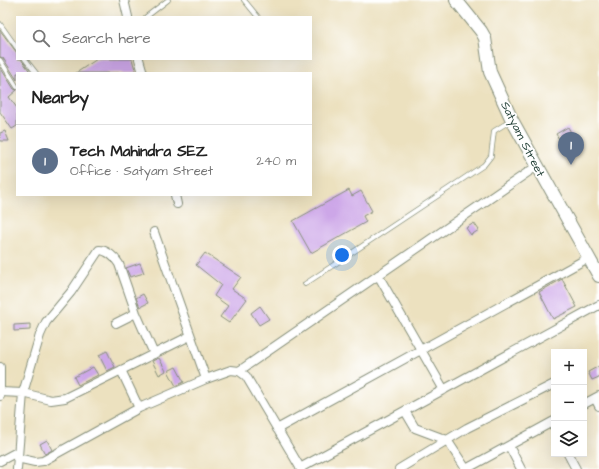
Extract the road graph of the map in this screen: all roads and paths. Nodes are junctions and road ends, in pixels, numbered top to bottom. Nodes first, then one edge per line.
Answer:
1 (124, 0) edge
2 (168, 0) edge
3 (244, 0) edge
4 (456, 0) edge
5 (128, 16) edge
6 (147, 16) edge
7 (257, 16) edge
8 (0, 24) edge
9 (16, 47) edge
10 (0, 60) edge
11 (26, 60) edge
12 (139, 60) edge
13 (35, 72) edge
14 (143, 72) edge
15 (16, 85) edge
16 (512, 120) junction
17 (537, 166) junction
18 (175, 196) edge
19 (177, 204) dead end
20 (154, 232) dead end
21 (588, 258) junction
22 (378, 275) junction
23 (599, 276) edge
24 (305, 284) dead end
25 (599, 305) edge
26 (136, 313) junction
27 (116, 323) dead end
28 (190, 336) junction
29 (420, 350) junction
30 (154, 354) junction
31 (0, 366) edge
32 (121, 370) junction
33 (239, 371) junction
34 (206, 378) junction
35 (552, 385) edge
36 (444, 390) junction
37 (23, 393) junction
38 (0, 394) edge
39 (597, 397) edge
40 (587, 402) edge
41 (599, 406) edge
42 (139, 408) junction
43 (405, 411) junction
44 (551, 425) edge
45 (278, 429) junction
46 (447, 440) junction
47 (509, 446) junction
48 (17, 455) junction
49 (570, 457) edge
50 (0, 461) edge
51 (17, 469) edge
52 (300, 469) edge
53 (399, 469) edge
54 (466, 469) edge
55 (522, 469) edge
56 (576, 469) edge

1 - 5 street
2 - 6 lane
3 - 7 lane
4 - 16 street, Satyam Street
8 - 9 lane
10 - 15 lane
11 - 13 lane
12 - 14 street
16 - 17 street, Satyam Street
16 - 24 lane
17 - 21 street, Satyam Street
17 - 22 street
18 - 19 street
20 - 28 street
21 - 23 street, Satyam Street
21 - 29 street
22 - 29 street
22 - 33 street
25 - 36 street
26 - 27 street
26 - 30 street
26 - 37 street
28 - 30 street
28 - 34 street
29 - 36 street
29 - 45 street
30 - 32 street
31 - 38 street
32 - 37 street
32 - 42 street
33 - 34 street
33 - 45 street
34 - 42 street
35 - 46 street
36 - 43 street
37 - 38 street
37 - 48 street
39 - 40 street
39 - 41 street
42 - 48 street
43 - 46 street
43 - 52 street
44 - 47 street
45 - 52 street
46 - 53 street
46 - 54 street
47 - 54 street
47 - 55 street
48 - 50 street
48 - 51 street
49 - 56 street

